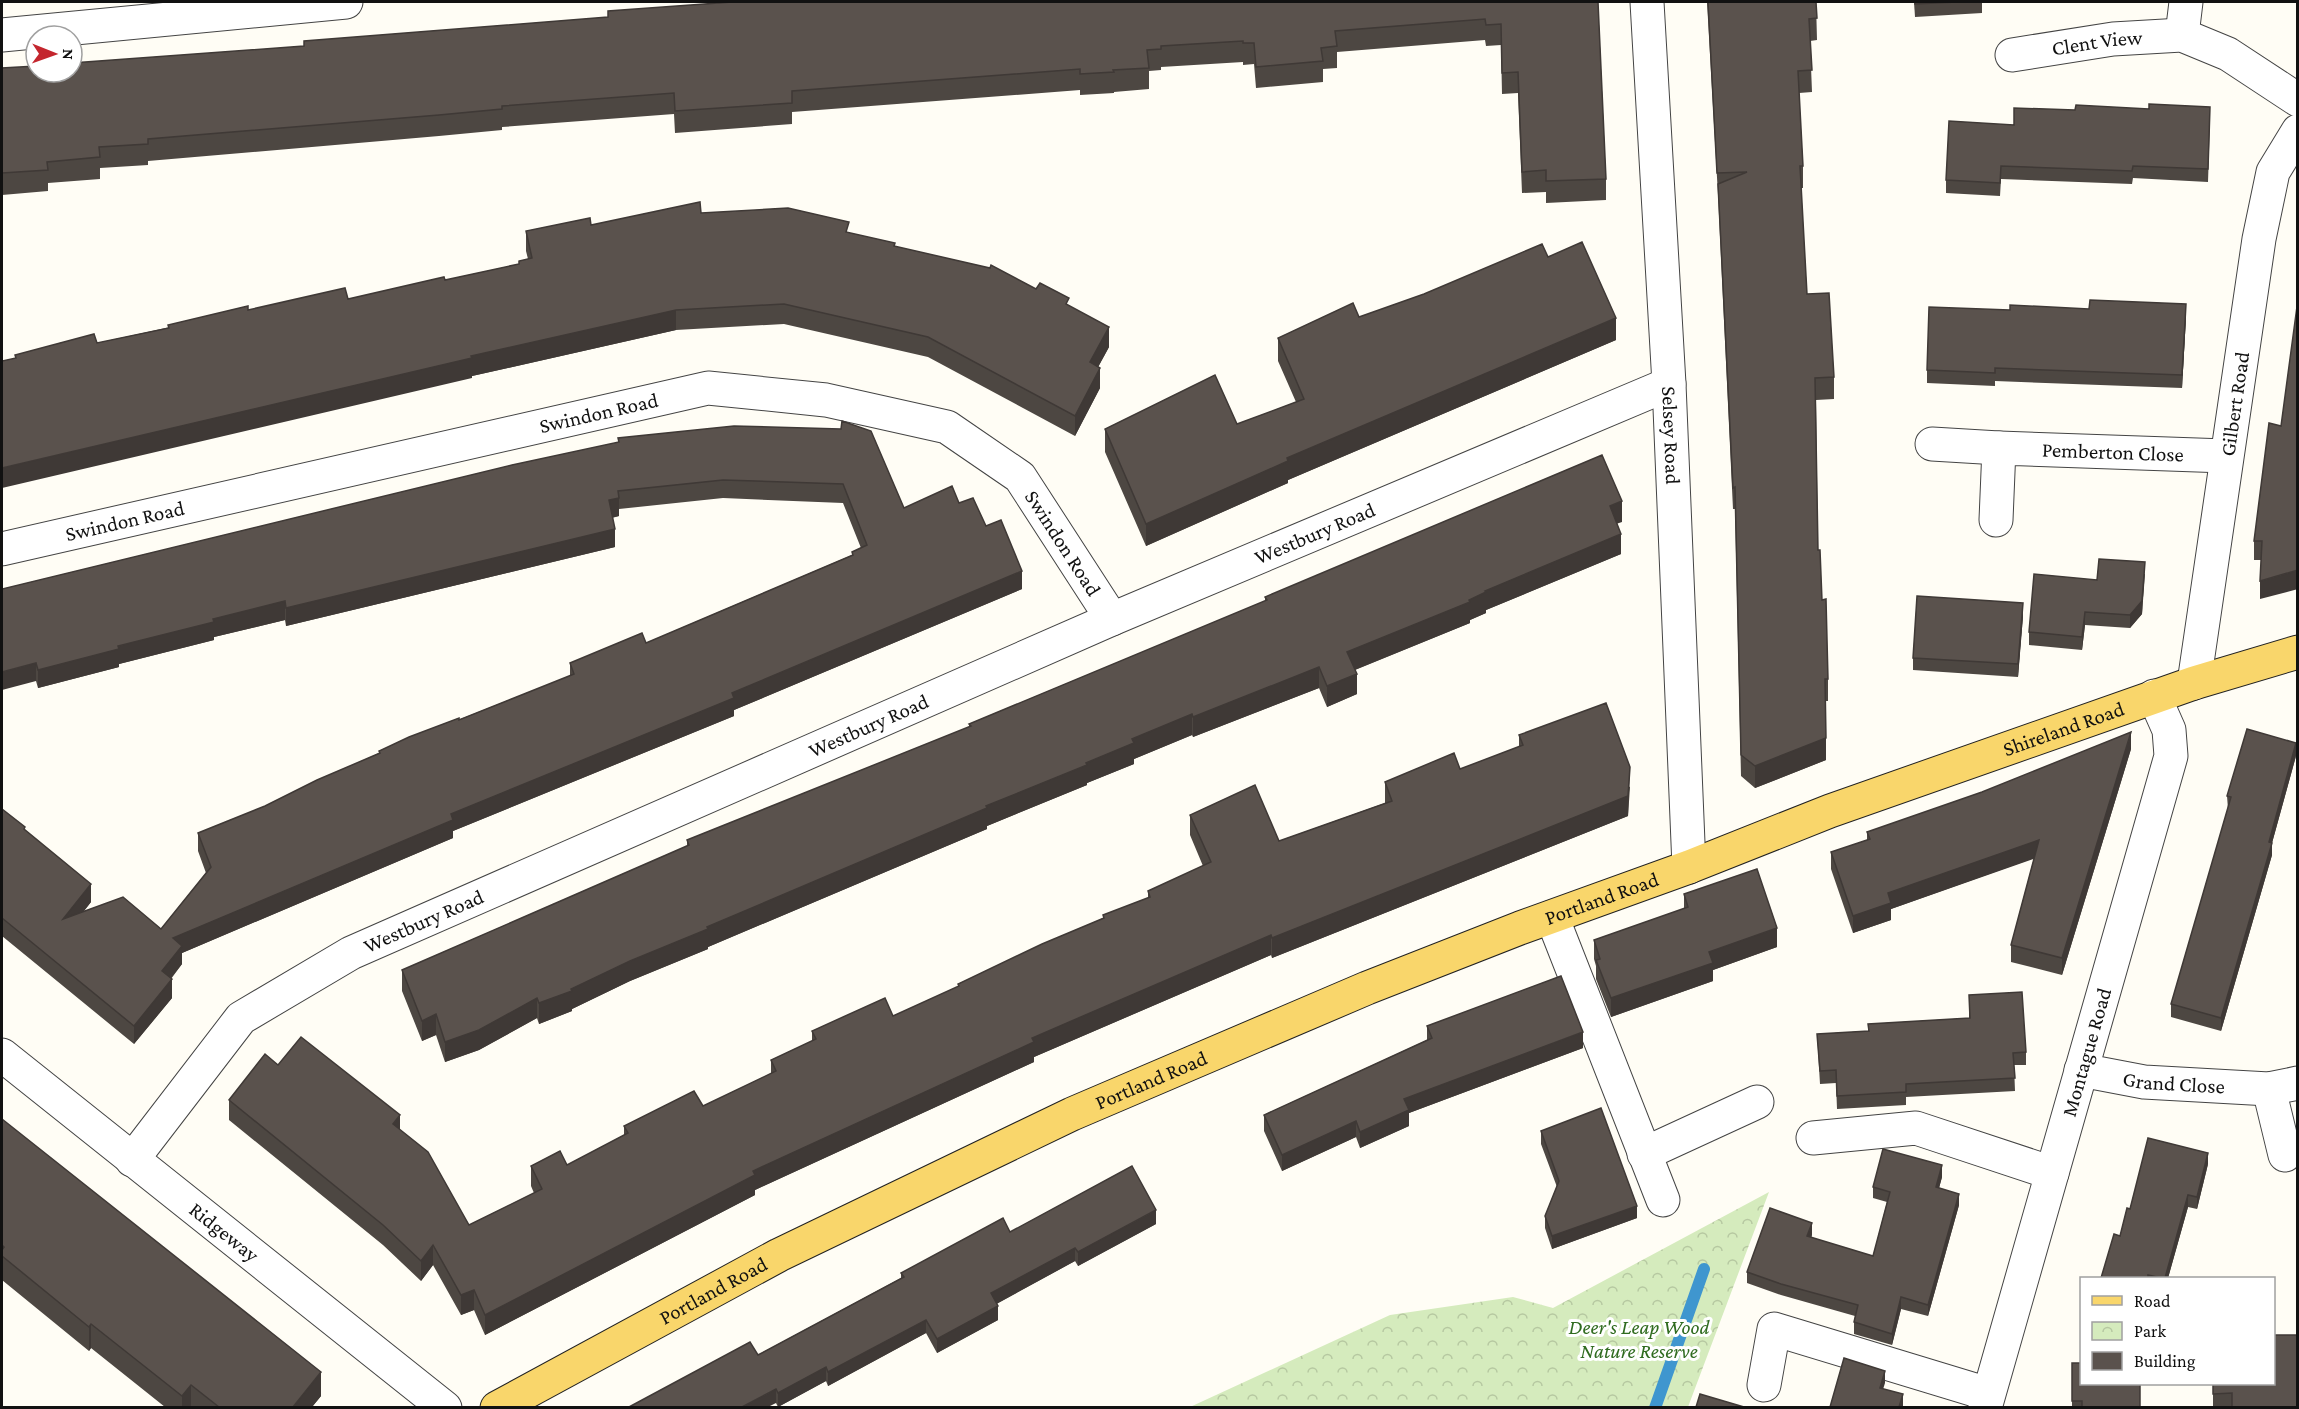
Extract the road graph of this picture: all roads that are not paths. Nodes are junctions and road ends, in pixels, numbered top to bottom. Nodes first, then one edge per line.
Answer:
1 (345, 2) edge
2 (1647, 2) edge
3 (2186, 2) edge
4 (2, 35) edge
5 (2182, 35) junction
6 (2013, 55) dead end
7 (2298, 100) edge
8 (2298, 131) edge
9 (1669, 384) junction
10 (1932, 444) dead end
11 (1999, 448) junction
12 (2226, 456) junction
13 (1996, 520) dead end
14 (2, 549) edge
15 (1112, 620) junction
16 (2298, 652) edge
17 (2194, 683) junction
18 (2154, 696) junction
19 (1830, 811) joint
20 (1689, 867) junction
21 (1552, 917) junction
22 (2, 1055) edge
23 (2081, 1070) junction
24 (2283, 1086) edge
25 (1757, 1102) dead end
26 (1813, 1138) dead end
27 (1644, 1154) junction
28 (2285, 1155) dead end
29 (132, 1160) junction
30 (2052, 1173) junction
31 (1663, 1200) dead end
32 (1764, 1384) dead end
33 (1986, 1401) edge
34 (445, 1407) edge
35 (497, 1407) edge

1 - 4 street
2 - 9 street, Selsey Road
3 - 5 street
5 - 6 street, Clent View
5 - 7 street, Clent View
8 - 12 street, Gilbert Road
9 - 15 street, Westbury Road
9 - 20 street, Selsey Road
10 - 11 street, Pemberton Close
11 - 12 street, Pemberton Close
11 - 13 street
12 - 17 street, Gilbert Road
14 - 15 street, Swindon Road
15 - 29 street, Westbury Road
16 - 17 main road, Shireland Road
17 - 18 main road, Shireland Road
18 - 19 main road, Shireland Road
18 - 23 street, Montague Road
19 - 20 main road, Portland Road
20 - 21 main road, Portland Road
21 - 27 street
21 - 35 main road, Portland Road
22 - 29 street, Ridgeway
23 - 24 street, Grand Close
23 - 30 street, Montague Road
24 - 28 street, Grand Close
25 - 27 street
26 - 30 street
27 - 31 street
29 - 34 street, Ridgeway
30 - 33 street, Montague Road
32 - 33 street

